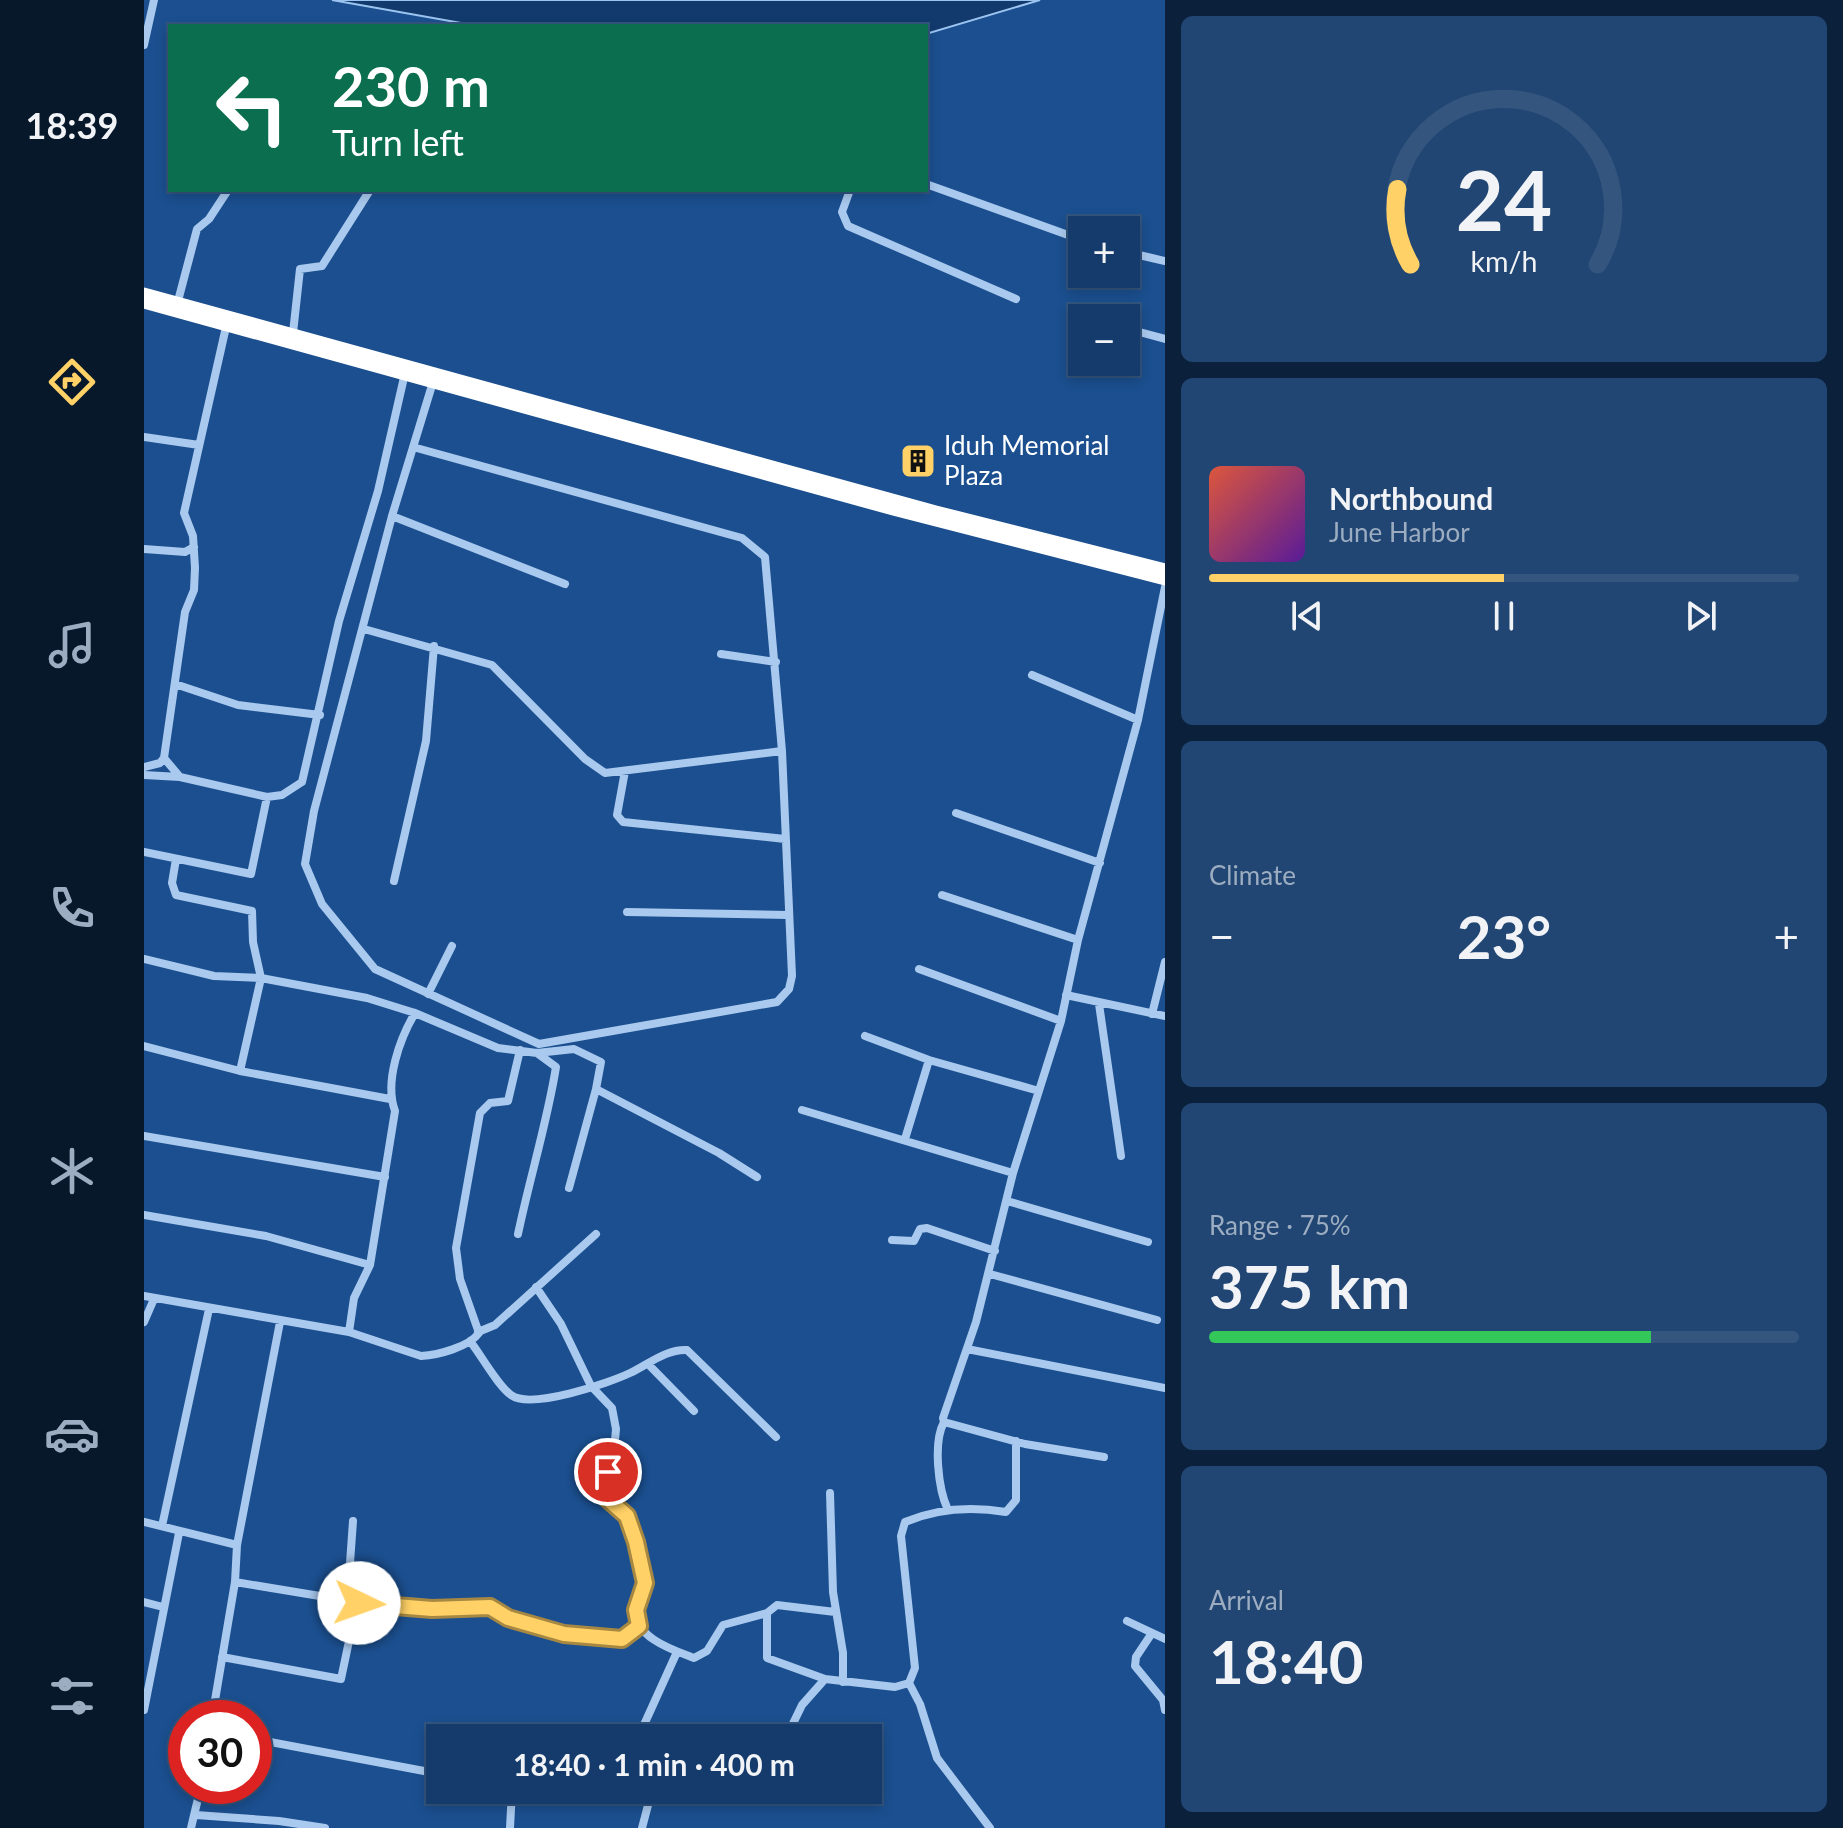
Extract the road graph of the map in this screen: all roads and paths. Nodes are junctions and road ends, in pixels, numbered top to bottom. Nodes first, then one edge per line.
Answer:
1 (154, 0) edge
2 (144, 45) edge
3 (928, 185) edge
4 (227, 192) edge
5 (369, 192) edge
6 (849, 192) edge
7 (1068, 235) edge
8 (1140, 255) edge
9 (1165, 261) edge
10 (144, 293) edge
11 (1016, 299) dead end
12 (178, 301) junction
13 (144, 303) edge
14 (226, 327) junction
15 (260, 331) junction
16 (1140, 332) edge
17 (293, 333) junction
18 (1165, 339) edge
19 (405, 372) junction
20 (433, 382) junction
21 (144, 437) edge
22 (199, 445) junction
23 (413, 447) junction
24 (894, 504) junction
25 (392, 516) junction
26 (194, 547) junction
27 (144, 549) edge
28 (1165, 569) edge
29 (1165, 580) edge
30 (565, 584) dead end
31 (1165, 587) edge
32 (364, 629) junction
33 (434, 646) junction
34 (721, 654) dead end
35 (776, 662) junction
36 (1032, 675) dead end
37 (175, 684) junction
38 (320, 715) junction
39 (1138, 720) junction
40 (782, 751) junction
41 (164, 758) junction
42 (144, 767) edge
43 (625, 771) junction
44 (144, 775) edge
45 (180, 777) junction
46 (267, 797) junction
47 (956, 813) dead end
48 (785, 839) junction
49 (144, 852) edge
50 (176, 859) junction
51 (1100, 863) junction
52 (394, 881) dead end
53 (942, 895) dead end
54 (627, 912) dead end
55 (788, 915) junction
56 (1078, 940) junction
57 (452, 946) dead end
58 (144, 959) edge
59 (1165, 962) edge
60 (919, 969) dead end
61 (261, 978) junction
62 (428, 994) junction
63 (1066, 995) junction
64 (1099, 1004) junction
65 (415, 1013) junction
66 (1152, 1014) junction
67 (1165, 1016) edge
68 (1061, 1021) junction
69 (865, 1036) dead end
70 (144, 1046) edge
71 (520, 1050) junction
72 (537, 1053) junction
73 (929, 1060) junction
74 (240, 1071) junction
75 (596, 1089) junction
76 (1039, 1091) junction
77 (390, 1099) junction
78 (802, 1110) dead end
79 (144, 1136) edge
80 (905, 1139) junction
81 (1121, 1156) dead end
82 (1013, 1173) junction
83 (385, 1177) junction
84 (757, 1177) dead end
85 (569, 1188) dead end
86 (1007, 1201) junction
87 (144, 1215) edge
88 (518, 1234) dead end
89 (596, 1234) dead end
90 (892, 1240) dead end
91 (1148, 1242) dead end
92 (995, 1251) junction
93 (370, 1265) junction
94 (990, 1274) junction
95 (536, 1287) junction
96 (144, 1296) edge
97 (154, 1299) junction
98 (209, 1309) junction
99 (1157, 1320) dead end
100 (144, 1322) edge
101 (280, 1322) junction
102 (349, 1332) junction
103 (478, 1332) junction
104 (470, 1341) junction
105 (967, 1349) junction
106 (648, 1364) junction
107 (591, 1386) junction
108 (1165, 1388) edge
109 (694, 1411) dead end
110 (944, 1422) junction
111 (776, 1437) dead end
112 (1016, 1441) junction
113 (1104, 1457) dead end
114 (830, 1493) dead end
115 (948, 1510) junction
116 (353, 1521) dead end
117 (144, 1522) edge
118 (162, 1526) junction
119 (179, 1533) junction
120 (237, 1545) junction
121 (235, 1582) junction
122 (144, 1602) edge
123 (355, 1602) junction
124 (163, 1607) junction
125 (835, 1612) junction
126 (767, 1613) junction
127 (1127, 1621) dead end
128 (639, 1626) junction
129 (1152, 1633) junction
130 (1165, 1639) edge
131 (677, 1652) junction
132 (222, 1657) junction
133 (843, 1665) junction
134 (827, 1679) junction
135 (147, 1682) edge
136 (843, 1682) junction
137 (909, 1683) junction
138 (215, 1700) edge
139 (144, 1710) edge
140 (1165, 1710) edge
141 (644, 1724) edge
142 (793, 1724) edge
143 (272, 1742) edge
144 (426, 1771) edge
145 (198, 1804) edge
146 (511, 1804) edge
147 (648, 1804) edge
148 (196, 1815) junction
149 (191, 1828) edge
150 (325, 1828) edge
151 (510, 1828) edge
152 (642, 1828) edge
153 (990, 1828) edge

1 - 2 street
3 - 7 street
4 - 12 street
5 - 17 street
6 - 11 street
8 - 9 street
10 - 12 highway
12 - 15 highway
13 - 14 highway
14 - 15 highway
14 - 22 street
15 - 17 highway
15 - 19 highway
16 - 18 street
17 - 24 highway
19 - 20 highway
19 - 38 street
20 - 23 street
20 - 24 highway
21 - 22 street
22 - 26 street
23 - 25 street
23 - 35 street
24 - 28 highway
24 - 29 highway
25 - 30 street
25 - 32 street
26 - 27 street
26 - 37 street
31 - 39 street
32 - 33 street
32 - 62 street
33 - 43 street
33 - 52 street
34 - 35 street
35 - 40 street
36 - 39 street
37 - 38 street
37 - 41 street
38 - 46 street
39 - 51 street
40 - 43 street
40 - 48 street
41 - 42 street
41 - 45 street
43 - 48 street
44 - 45 street
45 - 46 street
46 - 50 street
47 - 51 street
48 - 55 street
49 - 50 street
50 - 61 street
51 - 56 street
53 - 56 street
54 - 55 street
55 - 62 street
56 - 63 street
57 - 62 street
58 - 61 street
59 - 66 street
60 - 68 street
61 - 65 street
61 - 74 street
63 - 64 street
63 - 68 street
64 - 66 street
64 - 81 street
65 - 71 street
65 - 77 street
66 - 67 street
68 - 76 street
69 - 73 street
70 - 74 street
71 - 72 street
71 - 103 street
72 - 75 street
72 - 88 street
73 - 76 street
73 - 80 street
74 - 77 street
75 - 84 street
75 - 85 street
76 - 82 street
77 - 83 street
78 - 80 street
79 - 83 street
80 - 82 street
82 - 86 street
83 - 93 street
86 - 91 street
86 - 92 street
87 - 93 street
89 - 95 street
90 - 92 street
92 - 94 street
93 - 102 street
94 - 99 street
94 - 105 street
95 - 103 street
95 - 107 street
96 - 97 street
97 - 98 street
97 - 100 street
98 - 101 street
98 - 118 street
101 - 102 street
101 - 120 street
102 - 104 street
103 - 104 street
104 - 107 street
105 - 108 street
105 - 110 street
106 - 107 street
106 - 109 street
106 - 111 street
107 - 128 street
110 - 112 street
110 - 115 street
112 - 113 street
112 - 115 street
114 - 125 street
115 - 137 street
116 - 123 street
117 - 118 street
118 - 119 street
119 - 120 street
119 - 124 street
120 - 121 street
121 - 123 street
121 - 132 street
122 - 124 street
123 - 128 street
123 - 132 street
124 - 135 street
125 - 126 street
125 - 133 street
126 - 131 street
126 - 134 street
127 - 129 street
128 - 131 street
129 - 130 street
129 - 140 street
131 - 141 street
132 - 138 street
133 - 134 street
133 - 136 street
134 - 136 street
134 - 142 street
135 - 139 street
136 - 137 street
137 - 153 street
143 - 144 street
145 - 148 street
146 - 151 street
147 - 152 street
148 - 149 street
148 - 150 street

